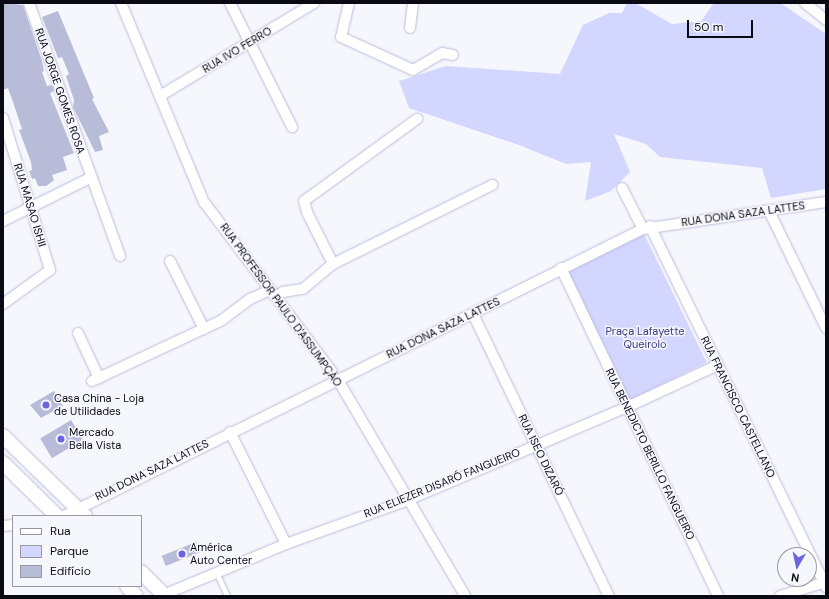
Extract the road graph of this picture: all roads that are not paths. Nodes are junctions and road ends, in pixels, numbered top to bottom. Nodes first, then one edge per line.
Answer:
1 (29, 3) edge
2 (121, 3) edge
3 (230, 3) edge
4 (314, 3) edge
5 (349, 3) edge
6 (413, 3) edge
7 (805, 3) edge
8 (826, 20) edge
9 (410, 28) dead end
10 (248, 43) junction
11 (453, 55) dead end
12 (160, 96) junction
13 (3, 118) edge
14 (417, 119) dead end
15 (292, 127) dead end
16 (90, 178) junction
17 (492, 185) dead end
18 (622, 188) dead end
19 (826, 202) edge
20 (31, 207) junction
21 (769, 211) junction
22 (3, 221) edge
23 (647, 228) junction
24 (120, 256) dead end
25 (170, 261) dead end
26 (333, 264) junction
27 (561, 268) junction
28 (273, 293) junction
29 (3, 304) edge
30 (473, 314) junction
31 (826, 328) edge
32 (204, 329) junction
33 (78, 333) dead end
34 (718, 365) junction
35 (338, 380) junction
36 (626, 407) junction
37 (230, 432) junction
38 (3, 436) edge
39 (536, 445) junction
40 (3, 463) edge
41 (408, 500) junction
42 (81, 512) edge
43 (56, 515) edge
44 (68, 515) edge
45 (286, 544) junction
46 (215, 571) junction
47 (142, 573) edge
48 (825, 584) edge
49 (128, 587) edge
50 (164, 595) edge
51 (136, 596) edge
52 (227, 596) edge
53 (465, 596) edge
54 (608, 596) edge
55 (718, 596) edge
56 (780, 596) edge

1 - 16 street, RUA JORGE GOMES ROSA
2 - 12 street, RUA PROFESSOR PAULO D'ASSUMPÇÃO
3 - 10 street
4 - 10 street, RUA IVO FERRO
5 - 11 street
6 - 9 street
7 - 8 street
10 - 12 street, RUA IVO FERRO
10 - 15 street
12 - 28 street, RUA PROFESSOR PAULO D'ASSUMPÇÃO
13 - 20 street, RUA MASAO ISHII
14 - 26 street
16 - 20 street
16 - 24 street, RUA JORGE GOMES ROSA
17 - 26 street
18 - 23 street, RUA FRANCISCO CASTELLANO
19 - 21 street, RUA DONA SAZA LATTES
20 - 22 street
20 - 29 street, RUA MASAO ISHII
21 - 23 street, RUA DONA SAZA LATTES
21 - 31 street
23 - 27 street, RUA DONA SAZA LATTES
23 - 34 street, RUA FRANCISCO CASTELLANO
25 - 32 street
26 - 28 street
27 - 30 street, RUA DONA SAZA LATTES
27 - 36 street, RUA BENEDICTO BERILLO FANGUEIRO
28 - 32 street
28 - 35 street, RUA PROFESSOR PAULO D'ASSUMPÇÃO
30 - 35 street, RUA DONA SAZA LATTES
30 - 39 street, RUA ISEO DIZARÓ
32 - 33 street
34 - 36 street, RUA ELIEZER DISARÓ FANGUEIRO
34 - 48 street, RUA FRANCISCO CASTELLANO
35 - 37 street, RUA DONA SAZA LATTES
35 - 41 street, RUA PROFESSOR PAULO D'ASSUMPÇÃO
36 - 39 street, RUA ELIEZER DISARÓ FANGUEIRO
36 - 55 street, RUA BENEDICTO BERILLO FANGUEIRO
37 - 42 street, RUA DONA SAZA LATTES
37 - 45 street
38 - 42 main road
39 - 41 street, RUA ELIEZER DISARÓ FANGUEIRO
39 - 54 street, RUA ISEO DIZARÓ
40 - 43 main road
41 - 45 street, RUA ELIEZER DISARÓ FANGUEIRO
41 - 53 street, RUA PROFESSOR PAULO D'ASSUMPÇÃO
42 - 44 street, RUA DONA SAZA LATTES
45 - 46 street, RUA ELIEZER DISARÓ FANGUEIRO
46 - 50 street, RUA ELIEZER DISARÓ FANGUEIRO
46 - 52 lane
47 - 50 main road
48 - 56 street
49 - 51 main road

